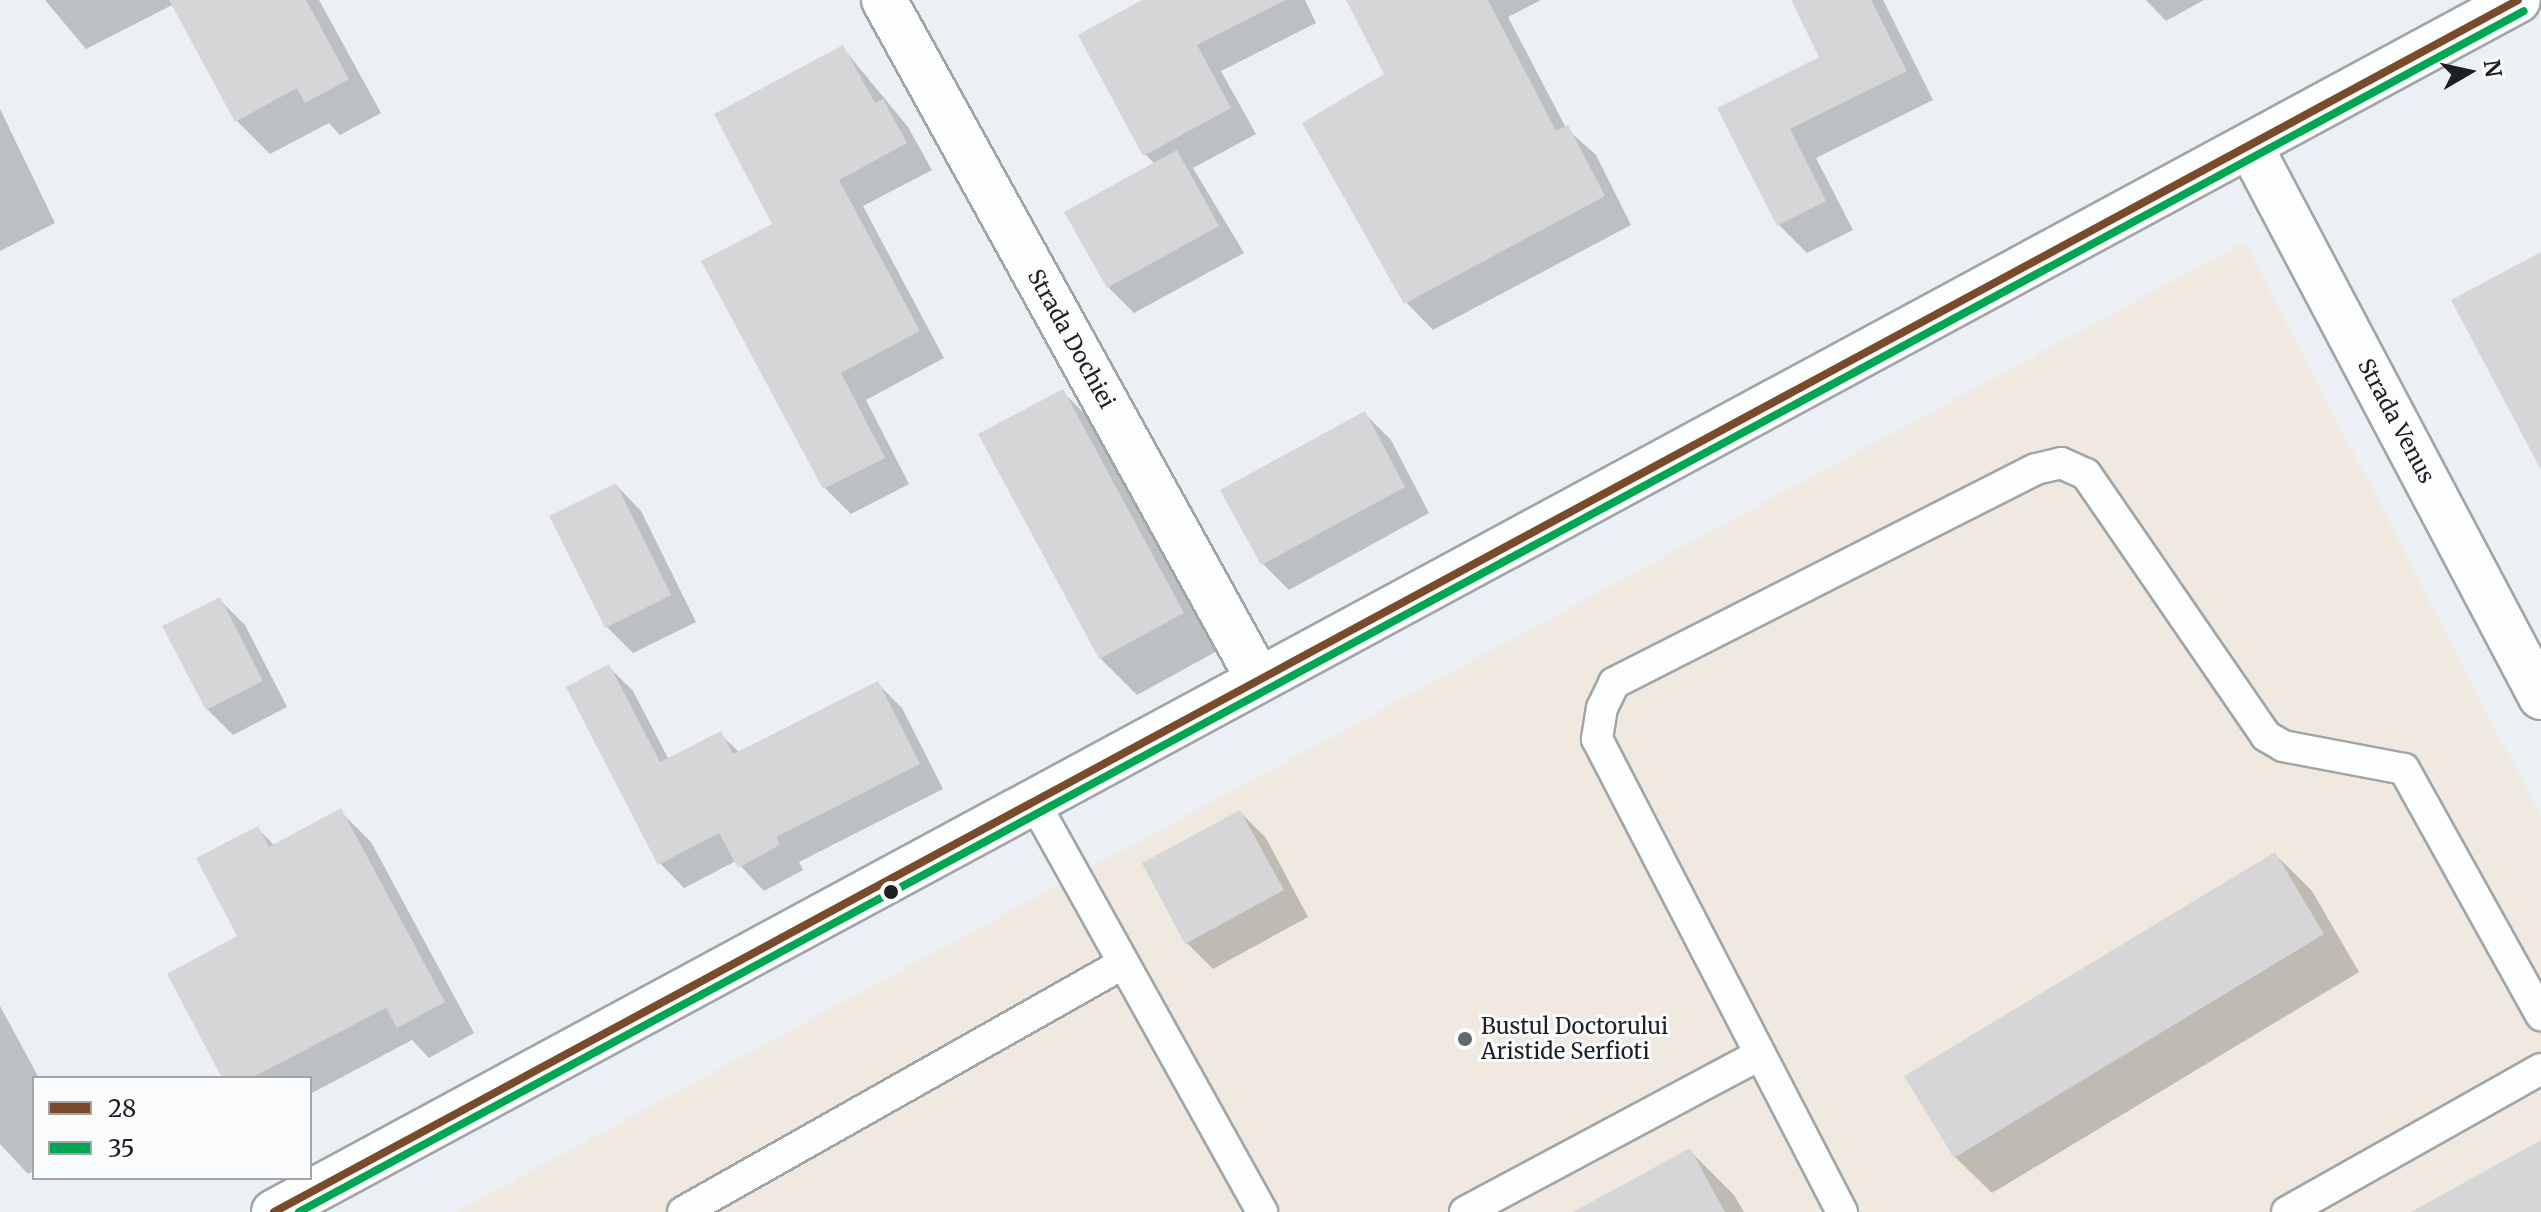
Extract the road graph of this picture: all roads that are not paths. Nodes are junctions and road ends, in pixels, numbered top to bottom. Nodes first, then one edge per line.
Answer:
1 (884, 0) edge
2 (2518, 0) edge
3 (2250, 146) junction
4 (1258, 678) junction
5 (2541, 697) edge
6 (1034, 802) junction
7 (1124, 963) junction
8 (2541, 1015) edge
9 (1759, 1055) junction
10 (2541, 1069) edge
11 (274, 1212) edge
12 (683, 1212) edge
13 (1262, 1212) edge
14 (1465, 1212) edge
15 (1842, 1212) edge
16 (2287, 1212) edge

1 - 4 main road, Strada Dochiei
2 - 3 main road
3 - 4 main road
3 - 5 main road, Strada Venus
4 - 6 main road
6 - 7 lane
6 - 11 main road
7 - 12 lane
7 - 13 lane
8 - 9 lane
9 - 14 lane
9 - 15 lane
10 - 16 lane

